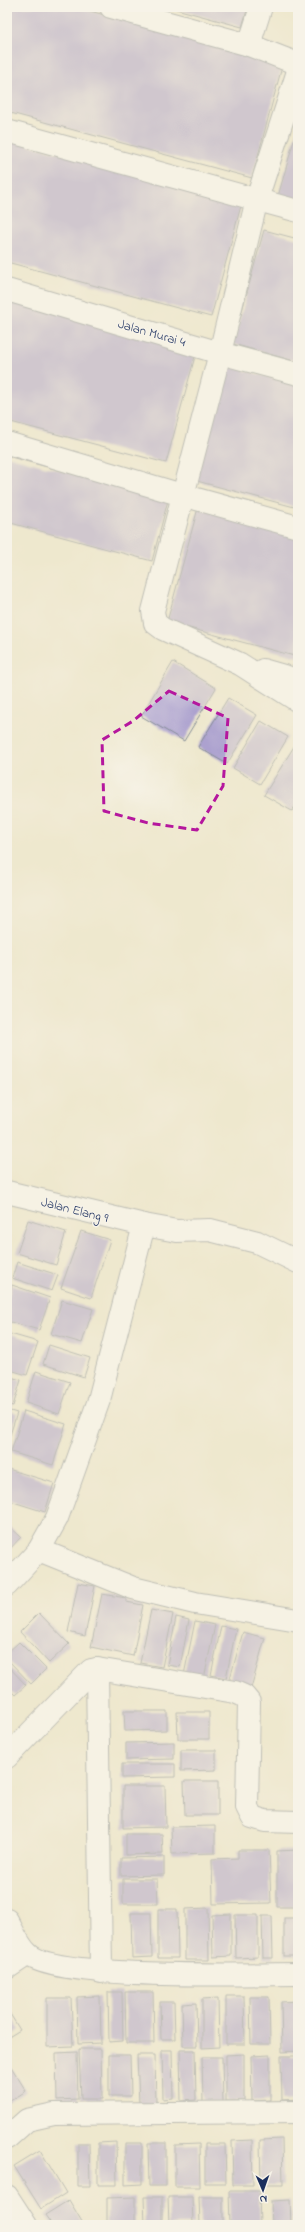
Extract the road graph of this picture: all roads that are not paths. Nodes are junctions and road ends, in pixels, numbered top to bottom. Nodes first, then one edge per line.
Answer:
1 (111, 7) edge
2 (261, 7) edge
3 (249, 45) junction
4 (298, 64) edge
5 (298, 71) edge
6 (7, 131) edge
7 (257, 199) junction
8 (298, 211) edge
9 (7, 290) edge
10 (220, 353) junction
11 (298, 374) edge
12 (7, 443) edge
13 (182, 495) junction
14 (298, 527) edge
15 (240, 664) junction
16 (298, 680) edge
17 (298, 701) edge
18 (7, 1192) edge
19 (144, 1225) junction
20 (298, 1262) edge
21 (39, 1550) junction
22 (7, 1585) edge
23 (298, 1620) edge
24 (97, 1669) junction
25 (7, 1756) edge
26 (298, 1822) edge
27 (7, 1920) edge
28 (28, 1954) junction
29 (7, 1968) edge
30 (101, 1972) junction
31 (298, 1974) edge
32 (298, 2112) edge
33 (7, 2138) edge
34 (7, 2196) edge
35 (26, 2225) edge

1 - 3 street
2 - 3 street
3 - 4 street
5 - 7 street
6 - 7 street
7 - 8 street
7 - 10 street
9 - 10 street, Jalan Murai 4
10 - 11 street, Jalan Murai 4
10 - 13 street
12 - 13 street
13 - 14 street
13 - 15 street
15 - 16 street
15 - 17 street
18 - 19 street, Jalan Elang 9
19 - 20 street, Jalan Elang 9
19 - 21 street
21 - 22 street
21 - 23 street
24 - 25 street
24 - 26 street
24 - 30 street
27 - 28 street
28 - 29 street
28 - 30 street
30 - 31 street
32 - 33 street
34 - 35 street

